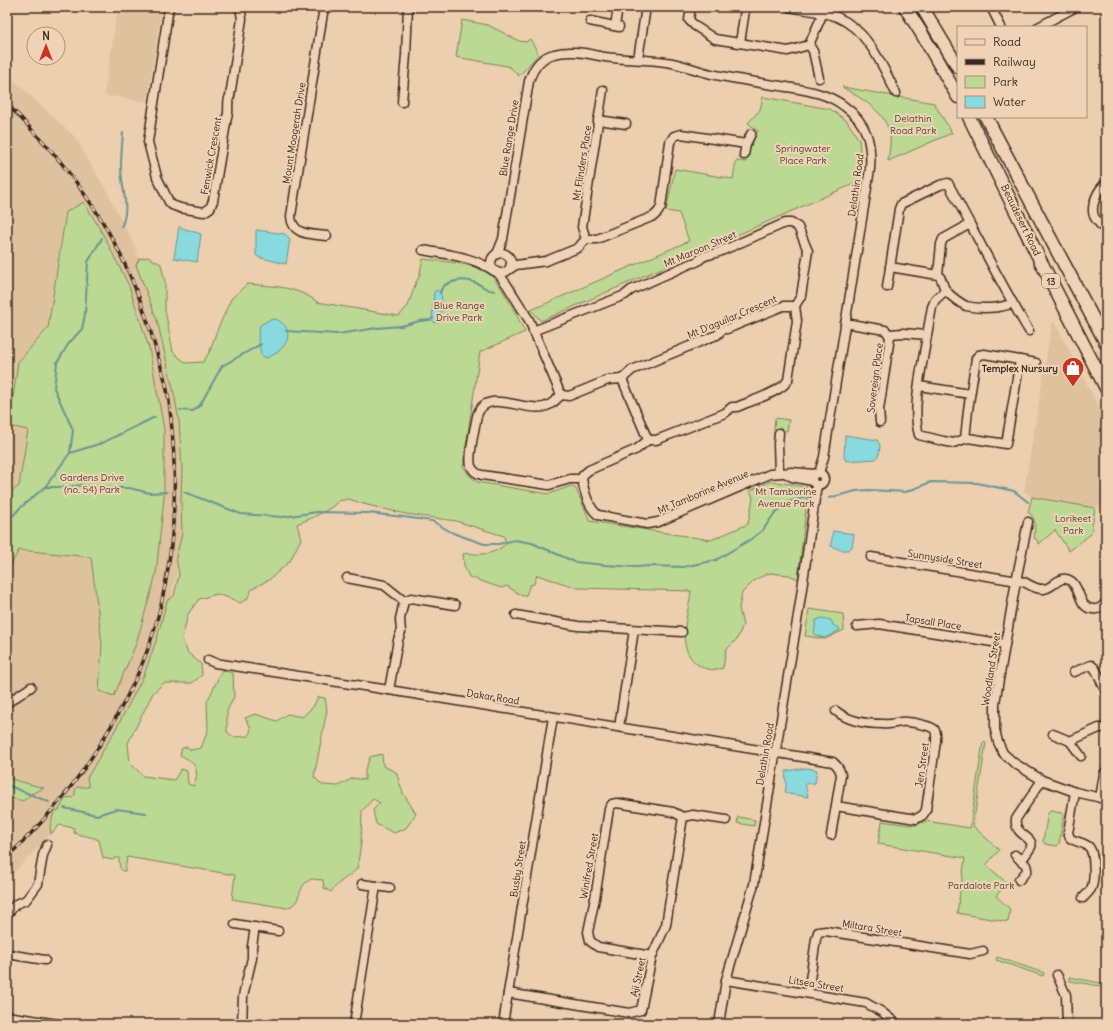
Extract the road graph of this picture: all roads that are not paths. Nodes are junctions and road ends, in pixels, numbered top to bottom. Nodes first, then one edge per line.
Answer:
1 (169, 7) edge
2 (240, 7) edge
3 (324, 7) edge
4 (408, 7) edge
5 (618, 7) edge
6 (646, 7) edge
7 (691, 7) edge
8 (789, 7) edge
9 (905, 7) edge
10 (922, 7) edge
11 (991, 7) edge
12 (1076, 7) edge
13 (745, 10) dead end
14 (823, 13) junction
15 (590, 21) dead end
16 (1000, 26) edge
17 (1040, 26) edge
18 (740, 43) junction
19 (809, 45) junction
20 (555, 54) joint
21 (638, 59) junction
22 (957, 65) edge
23 (819, 78) dead end
24 (603, 90) dead end
25 (896, 93) dead end
26 (957, 95) edge
27 (402, 102) dead end
28 (969, 118) edge
29 (987, 118) edge
30 (598, 120) junction
31 (626, 124) dead end
32 (751, 134) dead end
33 (746, 144) junction
34 (744, 155) dead end
35 (1106, 184) edge
36 (970, 224) junction
37 (1106, 232) edge
38 (327, 236) dead end
39 (503, 238) junction
40 (586, 239) junction
41 (423, 250) dead end
42 (495, 255) junction
43 (509, 256) junction
44 (470, 259) junction
45 (528, 263) junction
46 (890, 267) junction
47 (509, 270) junction
48 (496, 272) junction
49 (938, 274) junction
50 (507, 285) junction
51 (887, 287) dead end
52 (946, 290) junction
53 (1012, 303) junction
54 (795, 306) junction
55 (845, 323) junction
56 (533, 331) junction
57 (1030, 331) dead end
58 (889, 334) junction
59 (927, 336) junction
60 (1106, 342) edge
61 (1020, 360) junction
62 (1036, 363) dead end
63 (622, 379) junction
64 (919, 386) junction
65 (1106, 388) edge
66 (559, 391) junction
67 (970, 394) junction
68 (880, 422) dead end
69 (779, 433) dead end
70 (965, 439) junction
71 (648, 440) junction
72 (782, 473) junction
73 (816, 478) junction
74 (582, 479) junction
75 (1028, 522) dead end
76 (871, 557) dead end
77 (347, 578) dead end
78 (1016, 580) junction
79 (404, 601) junction
80 (1106, 602) edge
81 (455, 605) dead end
82 (516, 615) dead end
83 (857, 626) dead end
84 (634, 630) junction
85 (682, 632) dead end
86 (1005, 644) junction
87 (208, 660) dead end
88 (1074, 672) dead end
89 (31, 687) dead end
90 (389, 690) junction
91 (1106, 691) edge
92 (7, 703) edge
93 (836, 711) dead end
94 (553, 717) junction
95 (619, 727) junction
96 (1106, 728) edge
97 (1053, 734) dead end
98 (1070, 741) junction
99 (776, 753) junction
100 (1081, 756) dead end
101 (1106, 771) edge
102 (1042, 780) junction
103 (1075, 792) junction
104 (1103, 799) edge
105 (836, 806) junction
106 (683, 817) junction
107 (726, 820) dead end
108 (831, 835) dead end
109 (47, 845) dead end
110 (1019, 880) dead end
111 (362, 884) dead end
112 (376, 886) junction
113 (390, 888) dead end
114 (1083, 898) dead end
115 (7, 914) edge
116 (235, 924) dead end
117 (255, 927) junction
118 (278, 931) dead end
119 (983, 951) dead end
120 (7, 954) edge
121 (652, 956) junction
122 (45, 960) dead end
123 (1057, 975) dead end
124 (726, 980) junction
125 (508, 993) junction
126 (808, 993) junction
127 (7, 1016) edge
128 (36, 1022) edge
129 (58, 1024) edge
130 (242, 1024) edge
131 (354, 1024) edge
132 (503, 1024) edge
133 (719, 1024) edge
134 (897, 1024) edge
135 (1067, 1024) edge

1 - 2 street, Fenwick Crescent
3 - 38 street, Mount Moogerah Drive
4 - 27 street
5 - 15 street
6 - 21 street
7 - 18 street
8 - 14 street
9 - 26 highway
10 - 22 highway
11 - 16 street
12 - 17 street
13 - 18 street
14 - 19 street
14 - 25 street
18 - 19 street
19 - 23 street
20 - 21 street, Delathin Road
20 - 39 street, Blue Range Drive
21 - 55 street, Delathin Road
24 - 30 street, Mt Flinders Place
28 - 65 highway, Beaudesert Road / 13
29 - 60 highway, Beaudesert Road / 13
30 - 31 street
30 - 40 street, Mt Flinders Place
32 - 33 street
33 - 34 street
33 - 40 street
35 - 37 street
36 - 46 street
36 - 49 street
36 - 53 street
39 - 42 street
39 - 43 street
40 - 45 street
41 - 44 street
42 - 43 street
42 - 44 street
42 - 48 street
43 - 45 street
43 - 47 street
44 - 48 street
45 - 47 street
46 - 49 street
46 - 51 street
47 - 48 street
47 - 50 street
48 - 50 street
49 - 52 street
50 - 56 street
52 - 53 street
52 - 59 street
53 - 57 street
54 - 56 street, Mt Maroon Street
54 - 63 street, Mt D'aguilar Crescent
54 - 71 street
55 - 58 street, Sovereign Place
55 - 73 street, Delathin Road
56 - 66 street
58 - 59 street
58 - 68 street, Sovereign Place
59 - 64 street
61 - 62 street
61 - 67 street
61 - 70 street
63 - 66 street
63 - 71 street
64 - 67 street
64 - 70 street
66 - 74 street
67 - 70 street
69 - 72 street
71 - 74 street
72 - 73 street, Mt Tamborine Avenue
72 - 74 street, Mt Tamborine Avenue
73 - 99 street, Delathin Road
75 - 78 street, Woodland Street
76 - 78 street, Sunnyside Street
77 - 79 street
78 - 80 street, Sunnyside Street
78 - 86 street, Woodland Street
79 - 81 street
79 - 90 street
82 - 84 street
83 - 86 street, Tapsall Place
84 - 85 street
84 - 95 street
86 - 102 street, Woodland Street
87 - 90 street, Dakar Road
88 - 91 street
89 - 92 street
90 - 94 street, Dakar Road
93 - 105 street, Jen Street
94 - 95 street, Dakar Road
94 - 125 street, Busby Street
95 - 99 street, Dakar Road
96 - 98 street
97 - 98 street
98 - 100 street
99 - 105 street, Dakar Road
99 - 124 street, Delathin Road
101 - 104 street
102 - 103 street, Woodland Street
102 - 110 street
103 - 104 street, Woodland Street
103 - 114 street
105 - 108 street
106 - 107 street
106 - 121 street, Aji Street
106 - 121 street, Winifred Street
109 - 115 street
111 - 112 street
112 - 113 street
112 - 131 street
116 - 117 street
117 - 118 street
117 - 130 street
119 - 126 street, Miltara Street
120 - 122 street
121 - 125 street, Aji Street
123 - 135 street
124 - 126 street, Litsea Street
124 - 133 street, Delathin Road
125 - 132 street, Busby Street
126 - 134 street, Litsea Street
127 - 128 street
128 - 129 street

